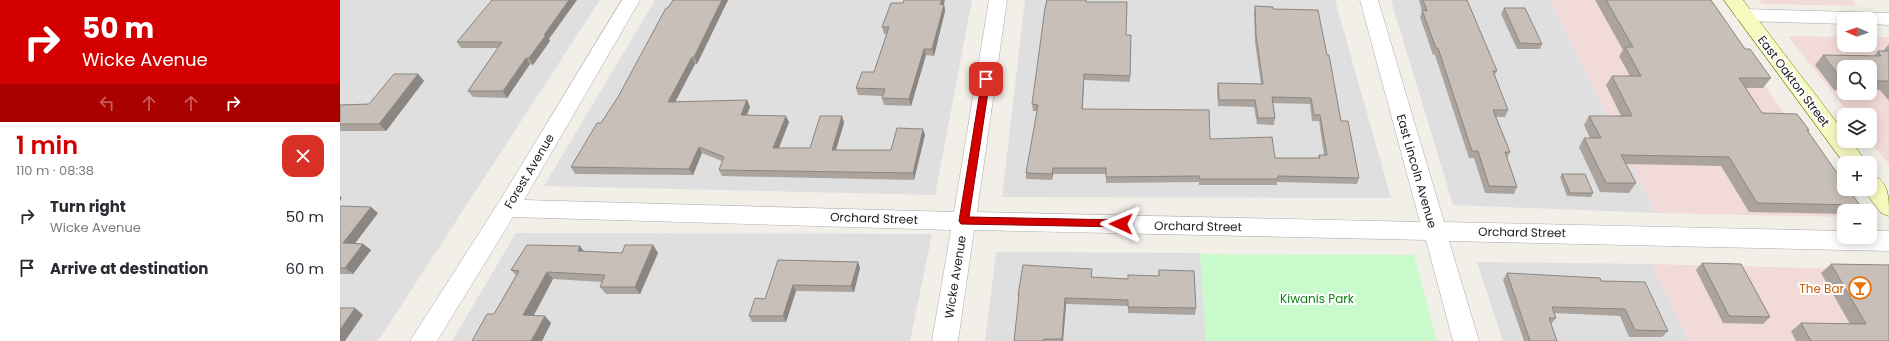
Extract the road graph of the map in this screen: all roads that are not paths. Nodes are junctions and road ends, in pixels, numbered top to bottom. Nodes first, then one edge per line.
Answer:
1 (632, 0) edge
2 (998, 0) edge
3 (1369, 0) edge
4 (1733, 0) edge
5 (1744, 15) junction
6 (1889, 19) edge
7 (1851, 156) edge
8 (1877, 192) edge
9 (507, 208) junction
10 (1889, 208) edge
11 (964, 221) junction
12 (1434, 230) junction
13 (1889, 241) edge
14 (423, 341) edge
15 (945, 341) edge
16 (1466, 341) edge

1 - 9 street, Forest Avenue
2 - 11 street, Wicke Avenue
3 - 12 street, East Lincoln Avenue
4 - 5 main road, East Oakton Street
5 - 6 street
5 - 7 main road, East Oakton Street
8 - 10 main road
9 - 11 street, Orchard Street
9 - 14 street, Forest Avenue
11 - 12 street, Orchard Street
11 - 15 street, Wicke Avenue
12 - 13 street, Orchard Street
12 - 16 street, East Lincoln Avenue

